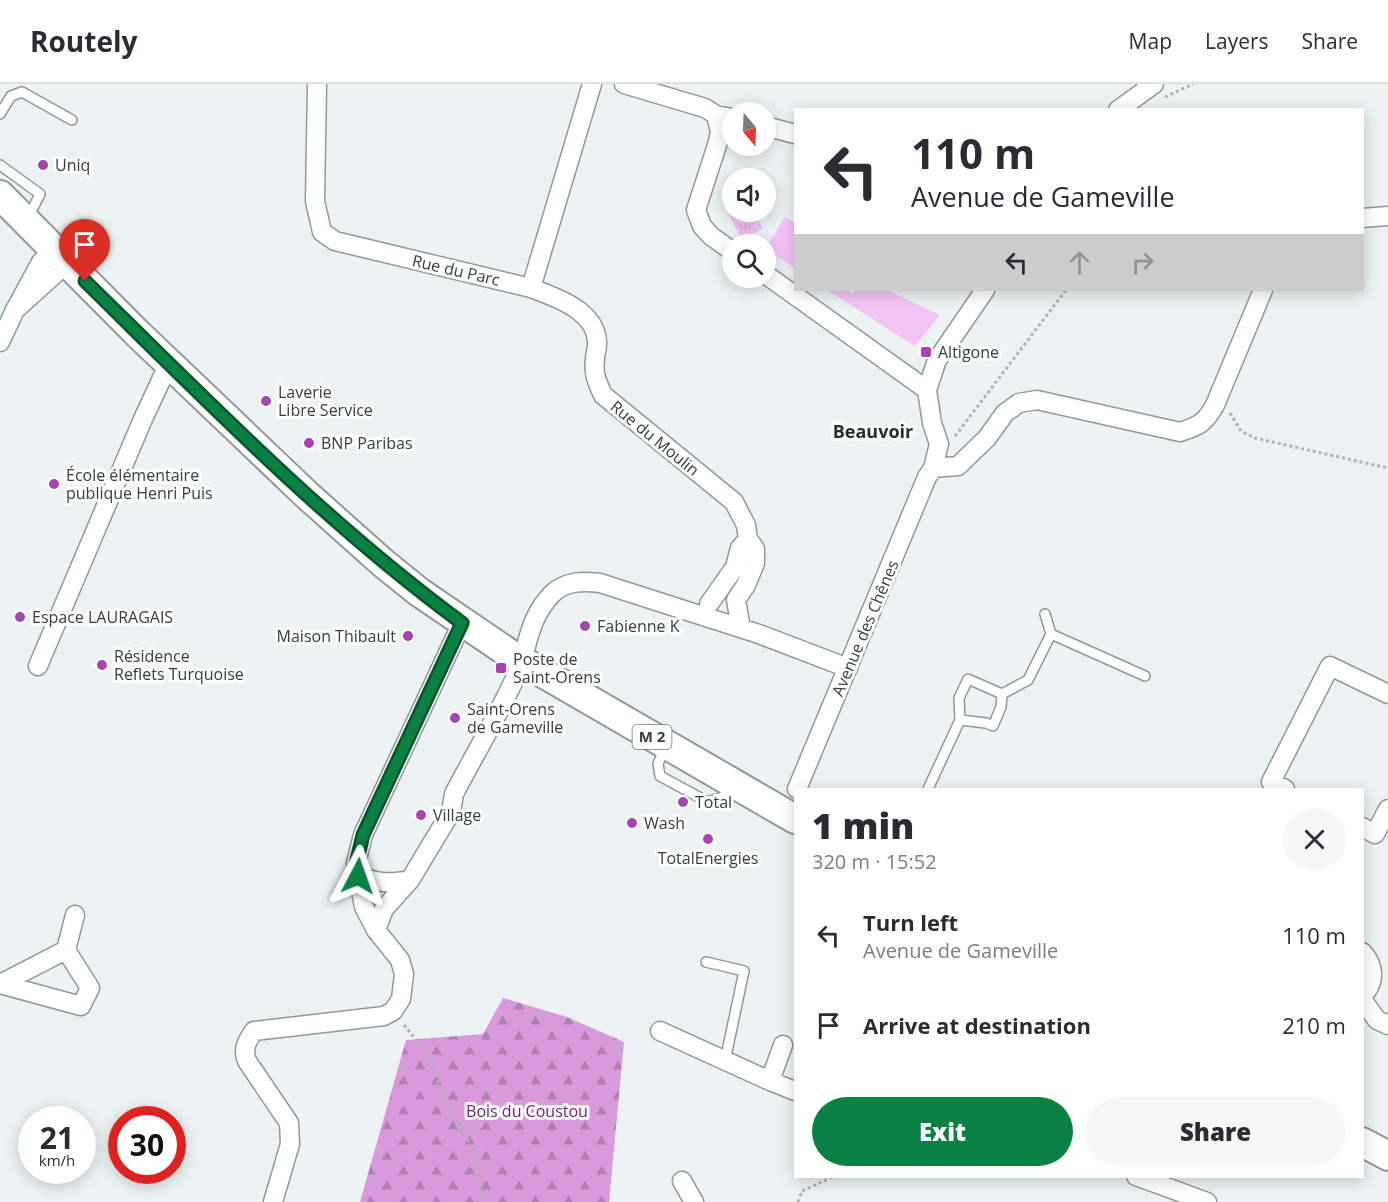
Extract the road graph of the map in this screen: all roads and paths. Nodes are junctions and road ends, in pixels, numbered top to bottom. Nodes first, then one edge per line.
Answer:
1 (316, 84) edge
2 (592, 84) edge
3 (624, 84) edge
4 (1193, 84) edge
5 (1156, 92) edge
6 (1122, 108) edge
7 (0, 114) edge
8 (722, 116) edge
9 (72, 120) dead end
10 (722, 124) edge
11 (776, 129) edge
12 (794, 134) edge
13 (0, 165) edge
14 (0, 195) edge
15 (1388, 216) edge
16 (1364, 218) edge
17 (27, 221) junction
18 (722, 244) edge
19 (61, 256) junction
20 (776, 282) edge
21 (531, 288) junction
22 (984, 291) edge
23 (1065, 291) edge
24 (1263, 291) edge
25 (0, 342) edge
26 (169, 363) junction
27 (927, 390) junction
28 (1215, 405) junction
29 (939, 444) junction
30 (974, 451) junction
31 (933, 468) junction
32 (1388, 468) edge
33 (748, 539) junction
34 (736, 600) junction
35 (709, 604) junction
36 (683, 609) junction
37 (1045, 614) dead end
38 (462, 623) junction
39 (741, 628) junction
40 (1051, 634) junction
41 (521, 661) junction
42 (38, 666) dead end
43 (848, 668) junction
44 (1145, 676) dead end
45 (1002, 694) junction
46 (1388, 694) edge
47 (960, 720) junction
48 (799, 788) edge
49 (928, 788) edge
50 (1283, 788) edge
51 (793, 804) edge
52 (1388, 809) edge
53 (1364, 828) edge
54 (358, 876) junction
55 (410, 880) junction
56 (75, 915) dead end
57 (376, 930) junction
58 (66, 951) dead end
59 (1364, 954) edge
60 (706, 962) dead end
61 (1364, 994) edge
62 (1364, 1000) edge
63 (393, 1011) junction
64 (1388, 1025) edge
65 (660, 1031) dead end
66 (783, 1045) dead end
67 (725, 1061) junction
68 (770, 1081) junction
69 (794, 1091) edge
70 (1364, 1143) edge
71 (1388, 1156) edge
72 (831, 1178) edge
73 (1141, 1178) edge
74 (681, 1181) dead end
75 (273, 1202) edge
76 (486, 1202) edge
77 (694, 1202) edge
78 (798, 1202) edge
79 (1207, 1202) edge

1 - 21 street, Rue du Parc
2 - 21 street
3 - 8 street
4 - 5 path
5 - 6 street
7 - 9 lane
10 - 18 street
11 - 12 street
13 - 17 lane
14 - 17 main road, M 2
15 - 16 street
17 - 19 main road, M 2
19 - 25 street
19 - 26 main road, M 2
20 - 27 street
21 - 33 street, Rue du Moulin
22 - 27 street
23 - 29 path
24 - 28 street
26 - 38 main road, M 2
26 - 42 street
27 - 29 street
28 - 30 street
28 - 32 path
29 - 30 street
29 - 31 street, Avenue des Chênes
30 - 31 street
31 - 43 street, Avenue des Chênes
33 - 34 street, Rue du Moulin
33 - 35 street
34 - 35 street
34 - 39 street
35 - 36 street
36 - 39 street
36 - 41 street
37 - 40 lane
38 - 41 main road, M 2
38 - 54 street
39 - 43 street
40 - 44 lane
40 - 45 lane
41 - 51 main road, M 2
41 - 55 street
43 - 48 street, Avenue des Chênes
45 - 47 lane
45 - 47 lane
46 - 50 street
47 - 49 lane
52 - 53 street
54 - 55 street
54 - 57 street
55 - 57 street
56 - 58 street
57 - 63 street
59 - 61 street
60 - 67 lane
62 - 64 street
63 - 75 street
63 - 76 path
65 - 67 street
66 - 68 street
67 - 68 street
68 - 69 street
70 - 71 main road
72 - 78 path
73 - 79 street
74 - 77 street

